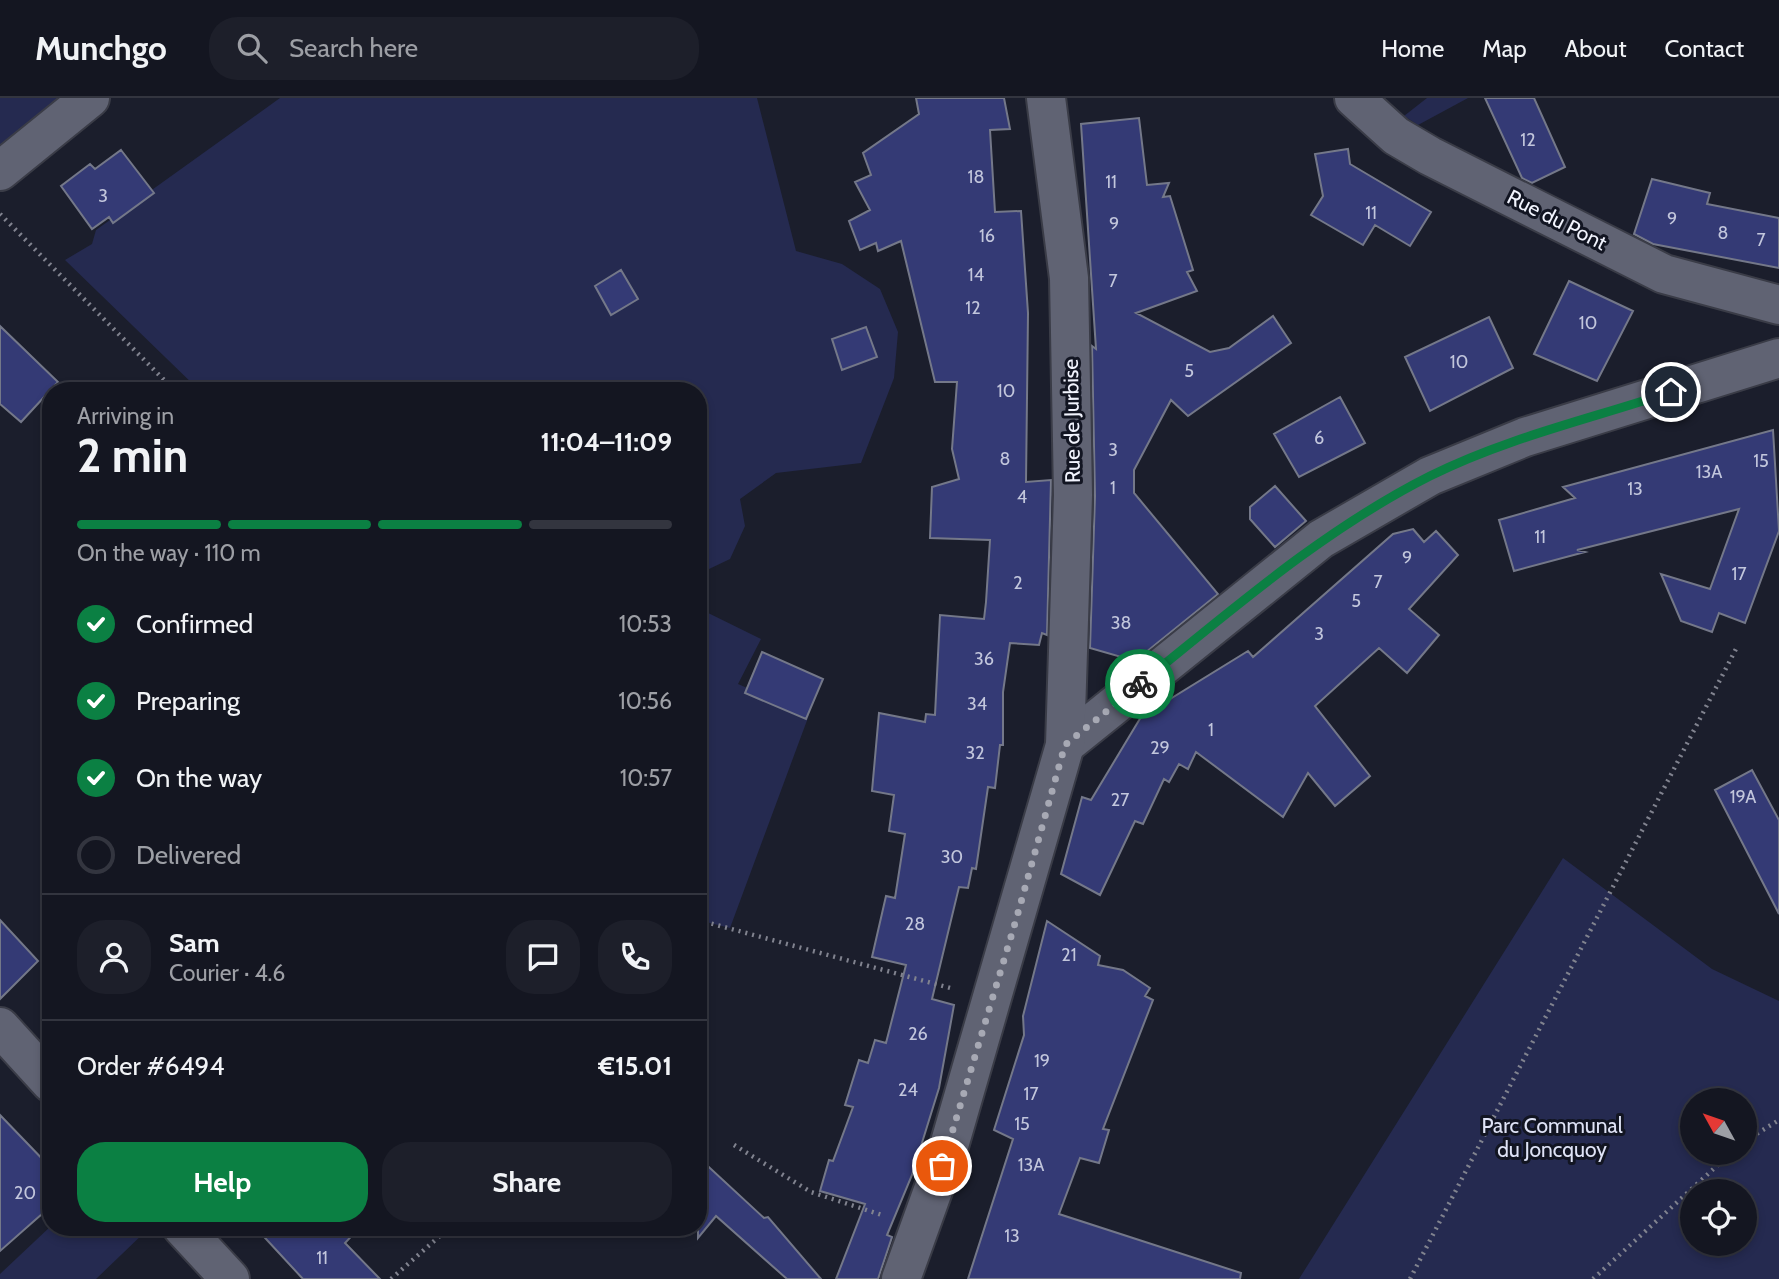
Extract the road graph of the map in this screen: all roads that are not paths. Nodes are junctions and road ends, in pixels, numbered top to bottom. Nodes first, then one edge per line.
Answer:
1 (90, 98) edge
2 (1046, 98) edge
3 (1354, 98) edge
4 (0, 172) edge
5 (1779, 305) edge
6 (1779, 358) edge
7 (1065, 745) junction
8 (0, 1027) edge
9 (42, 1073) edge
10 (190, 1236) edge
11 (230, 1279) edge
12 (901, 1279) edge

1 - 4 street
2 - 7 street, Rue de Jurbise
3 - 5 street, Rue du Pont
6 - 7 street
7 - 12 street, Rue de Jurbise
8 - 9 street
10 - 11 street

